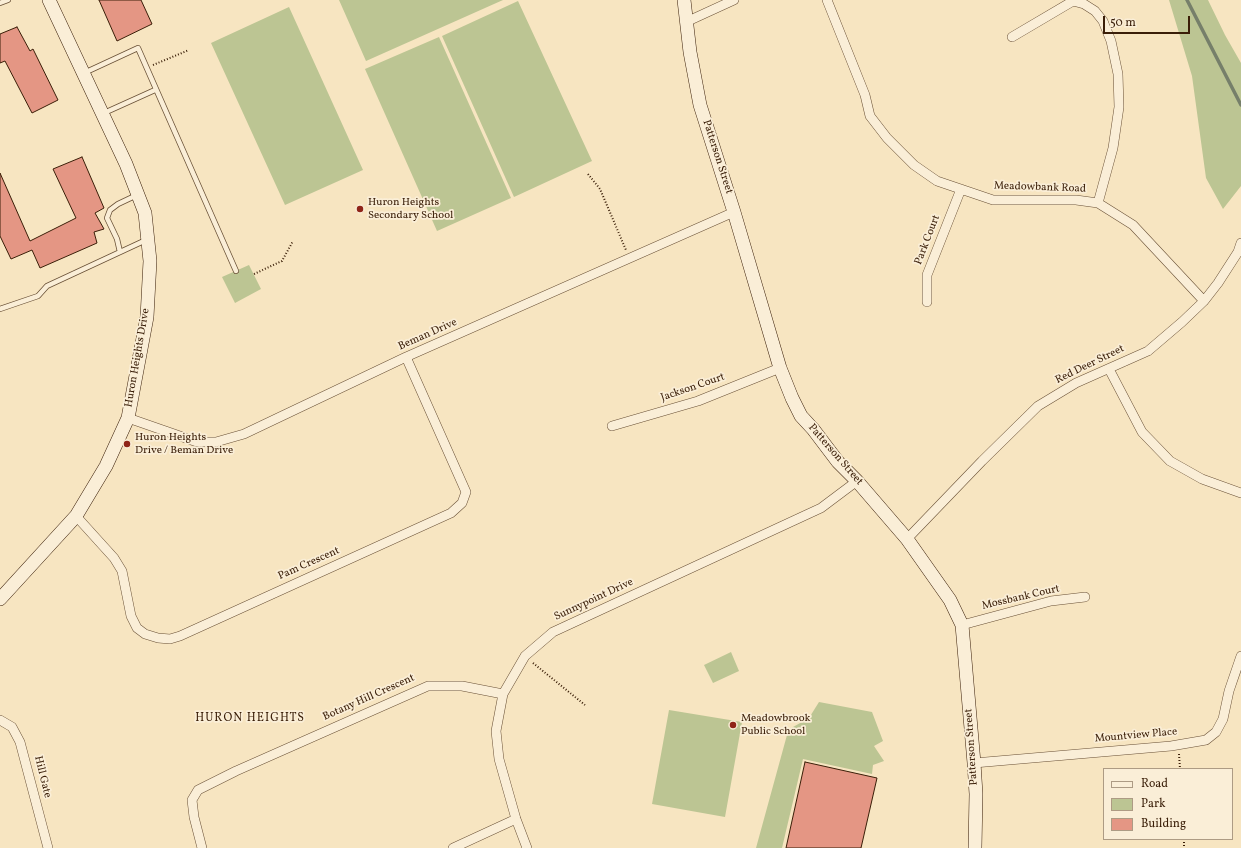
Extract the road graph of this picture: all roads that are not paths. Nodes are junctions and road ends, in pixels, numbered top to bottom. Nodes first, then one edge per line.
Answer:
1 (8, 0) edge
2 (49, 0) edge
3 (684, 0) edge
4 (734, 0) edge
5 (827, 0) edge
6 (0, 4) edge
7 (686, 22) junction
8 (1012, 38) dead end
9 (83, 74) junction
10 (155, 90) junction
11 (102, 114) junction
12 (961, 189) junction
13 (137, 195) junction
14 (1098, 203) junction
15 (734, 212) junction
16 (148, 240) junction
17 (1241, 243) edge
18 (120, 252) junction
19 (236, 271) dead end
20 (1204, 301) junction
21 (927, 302) dead end
22 (0, 310) edge
23 (406, 357) junction
24 (780, 368) junction
25 (1109, 369) junction
26 (128, 418) junction
27 (612, 426) dead end
28 (857, 481) junction
29 (1241, 493) edge
30 (76, 516) junction
31 (907, 539) junction
32 (1085, 597) dead end
33 (0, 599) edge
34 (962, 625) junction
35 (1241, 656) edge
36 (503, 694) junction
37 (0, 720) edge
38 (974, 763) junction
39 (516, 819) junction
40 (48, 848) edge
41 (202, 848) edge
42 (452, 848) edge
43 (527, 848) edge
44 (975, 848) edge

1 - 6 lane
2 - 9 street, Huron Heights Drive
3 - 7 street, Patterson Street
4 - 7 street
5 - 12 street, Meadowbank Road
7 - 15 street, Patterson Street
8 - 14 street
9 - 10 lane
9 - 11 street, Huron Heights Drive
10 - 11 lane
10 - 19 lane
11 - 13 street, Huron Heights Drive
12 - 14 street, Meadowbank Road
12 - 21 street, Park Court
13 - 16 street, Huron Heights Drive
13 - 18 lane
14 - 20 street, Meadowbank Road
15 - 23 street, Beman Drive
15 - 24 street, Patterson Street
16 - 18 lane
16 - 26 street, Huron Heights Drive
17 - 20 street, Red Deer Street
18 - 22 lane
20 - 25 street, Red Deer Street
23 - 26 street, Beman Drive
23 - 30 street, Pam Crescent
24 - 27 street, Jackson Court
24 - 28 street, Patterson Street
25 - 29 street
25 - 31 street, Red Deer Street
26 - 30 street, Huron Heights Drive
28 - 31 street, Patterson Street
28 - 36 street, Sunnypoint Drive
30 - 33 street, Huron Heights Drive
31 - 34 street, Patterson Street
32 - 34 street, Mossbank Court
34 - 38 street, Patterson Street
35 - 38 street, Mountview Place
36 - 39 street, Sunnypoint Drive
36 - 41 street, Botany Hill Crescent
37 - 40 street, Hill Gate
38 - 44 street, Patterson Street
39 - 42 street
39 - 43 street, Sunnypoint Drive

